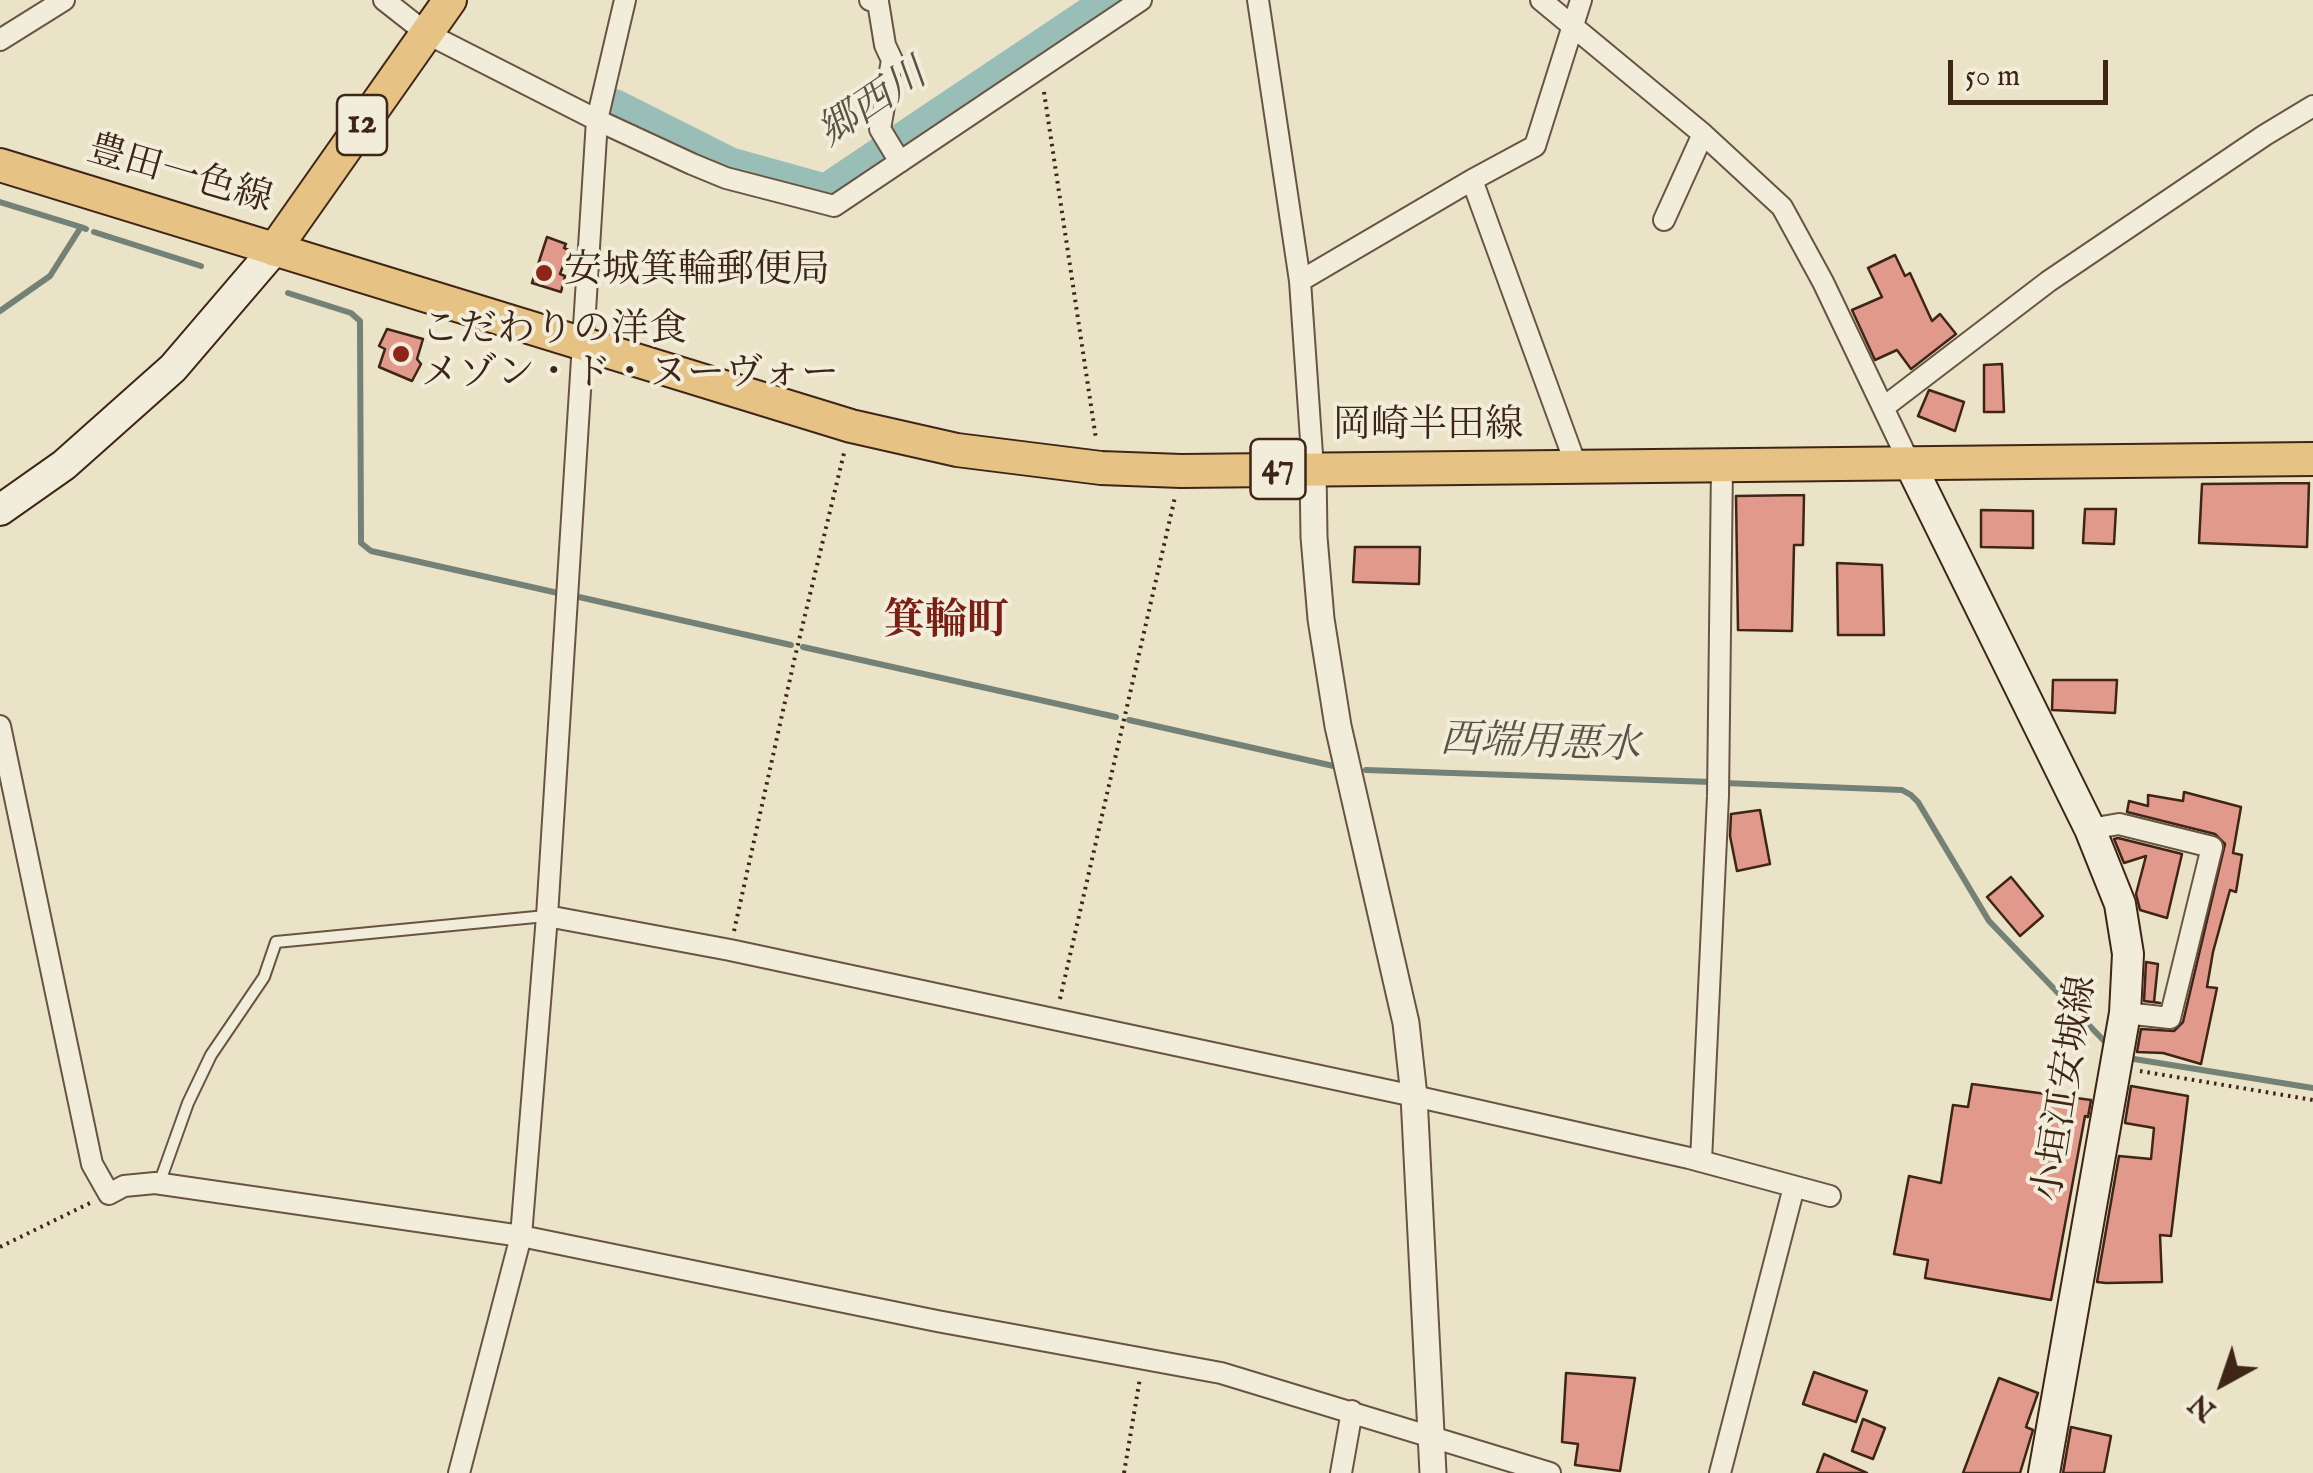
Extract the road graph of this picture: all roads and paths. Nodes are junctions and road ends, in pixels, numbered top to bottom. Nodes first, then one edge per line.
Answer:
1 (64, 0) edge
2 (384, 0) edge
3 (450, 0) edge
4 (625, 0) edge
5 (870, 0) edge
6 (1140, 0) edge
7 (1258, 0) edge
8 (1540, 0) edge
9 (1581, 0) edge
10 (1574, 26) junction
11 (426, 33) junction
12 (0, 40) edge
13 (1040, 68) junction
14 (2313, 106) edge
15 (597, 120) junction
16 (1703, 134) junction
17 (900, 162) junction
18 (0, 165) edge
19 (1472, 180) junction
20 (1664, 220) dead end
21 (274, 250) junction
22 (1300, 281) junction
23 (583, 346) junction
24 (1884, 407) junction
25 (851, 426) junction
26 (2313, 459) edge
27 (1909, 462) junction
28 (1722, 466) junction
29 (1101, 468) junction
30 (1578, 468) junction
31 (1313, 469) junction
32 (1181, 470) junction
33 (0, 510) edge
34 (0, 726) edge
35 (2090, 829) junction
36 (547, 916) junction
37 (730, 950) junction
38 (2125, 1013) junction
39 (1056, 1019) junction
40 (2115, 1067) junction
41 (1414, 1096) junction
42 (2313, 1100) edge
43 (1702, 1162) junction
44 (158, 1184) junction
45 (1794, 1187) junction
46 (110, 1194) junction
47 (1830, 1196) dead end
48 (522, 1236) junction
49 (0, 1247) edge
50 (1143, 1359) junction
51 (1352, 1410) junction
52 (1430, 1436) junction
53 (459, 1473) edge
54 (1124, 1473) edge
55 (1341, 1473) edge
56 (1433, 1473) edge
57 (1550, 1473) edge
58 (1720, 1473) edge
59 (2044, 1473) edge

1 - 12 street
2 - 11 street
3 - 11 main road, 豊田一色線 / 12
4 - 15 street
5 - 17 street
6 - 13 street
7 - 22 street
8 - 10 street
9 - 10 street
10 - 16 street
10 - 19 street
11 - 15 street
11 - 21 main road, 豊田一色線 / 12
13 - 17 street
13 - 29 path
14 - 24 street
15 - 17 street
15 - 23 street
16 - 20 street
16 - 24 street
18 - 21 main road, 豊田一色線
19 - 22 street
19 - 30 street
21 - 23 main road, 岡崎半田線 / 47
21 - 33 main road
22 - 31 street
23 - 25 main road, 岡崎半田線 / 47
23 - 36 street
24 - 27 street
25 - 29 main road, 岡崎半田線 / 47
25 - 37 path
26 - 27 main road, 岡崎半田線 / 47
27 - 28 main road, 岡崎半田線 / 47
27 - 35 main road, 小垣江安城線
28 - 30 main road, 岡崎半田線 / 47
28 - 43 street
29 - 32 main road, 岡崎半田線 / 47
30 - 31 main road, 岡崎半田線 / 47
31 - 32 main road, 岡崎半田線 / 47
31 - 41 street
32 - 39 path
34 - 46 street
35 - 38 main road, 小垣江安城線
35 - 38 street
36 - 37 street
36 - 44 lane
36 - 48 street
37 - 39 street
38 - 40 main road, 小垣江安城線
39 - 41 street
40 - 42 path
40 - 59 main road, 小垣江安城線
41 - 43 street
41 - 52 street
43 - 45 street
44 - 46 street
44 - 48 street
45 - 47 street
45 - 58 street
46 - 49 path
48 - 50 street
48 - 53 street
50 - 51 street
50 - 54 path
51 - 52 street
51 - 55 street
52 - 56 street
52 - 57 street

